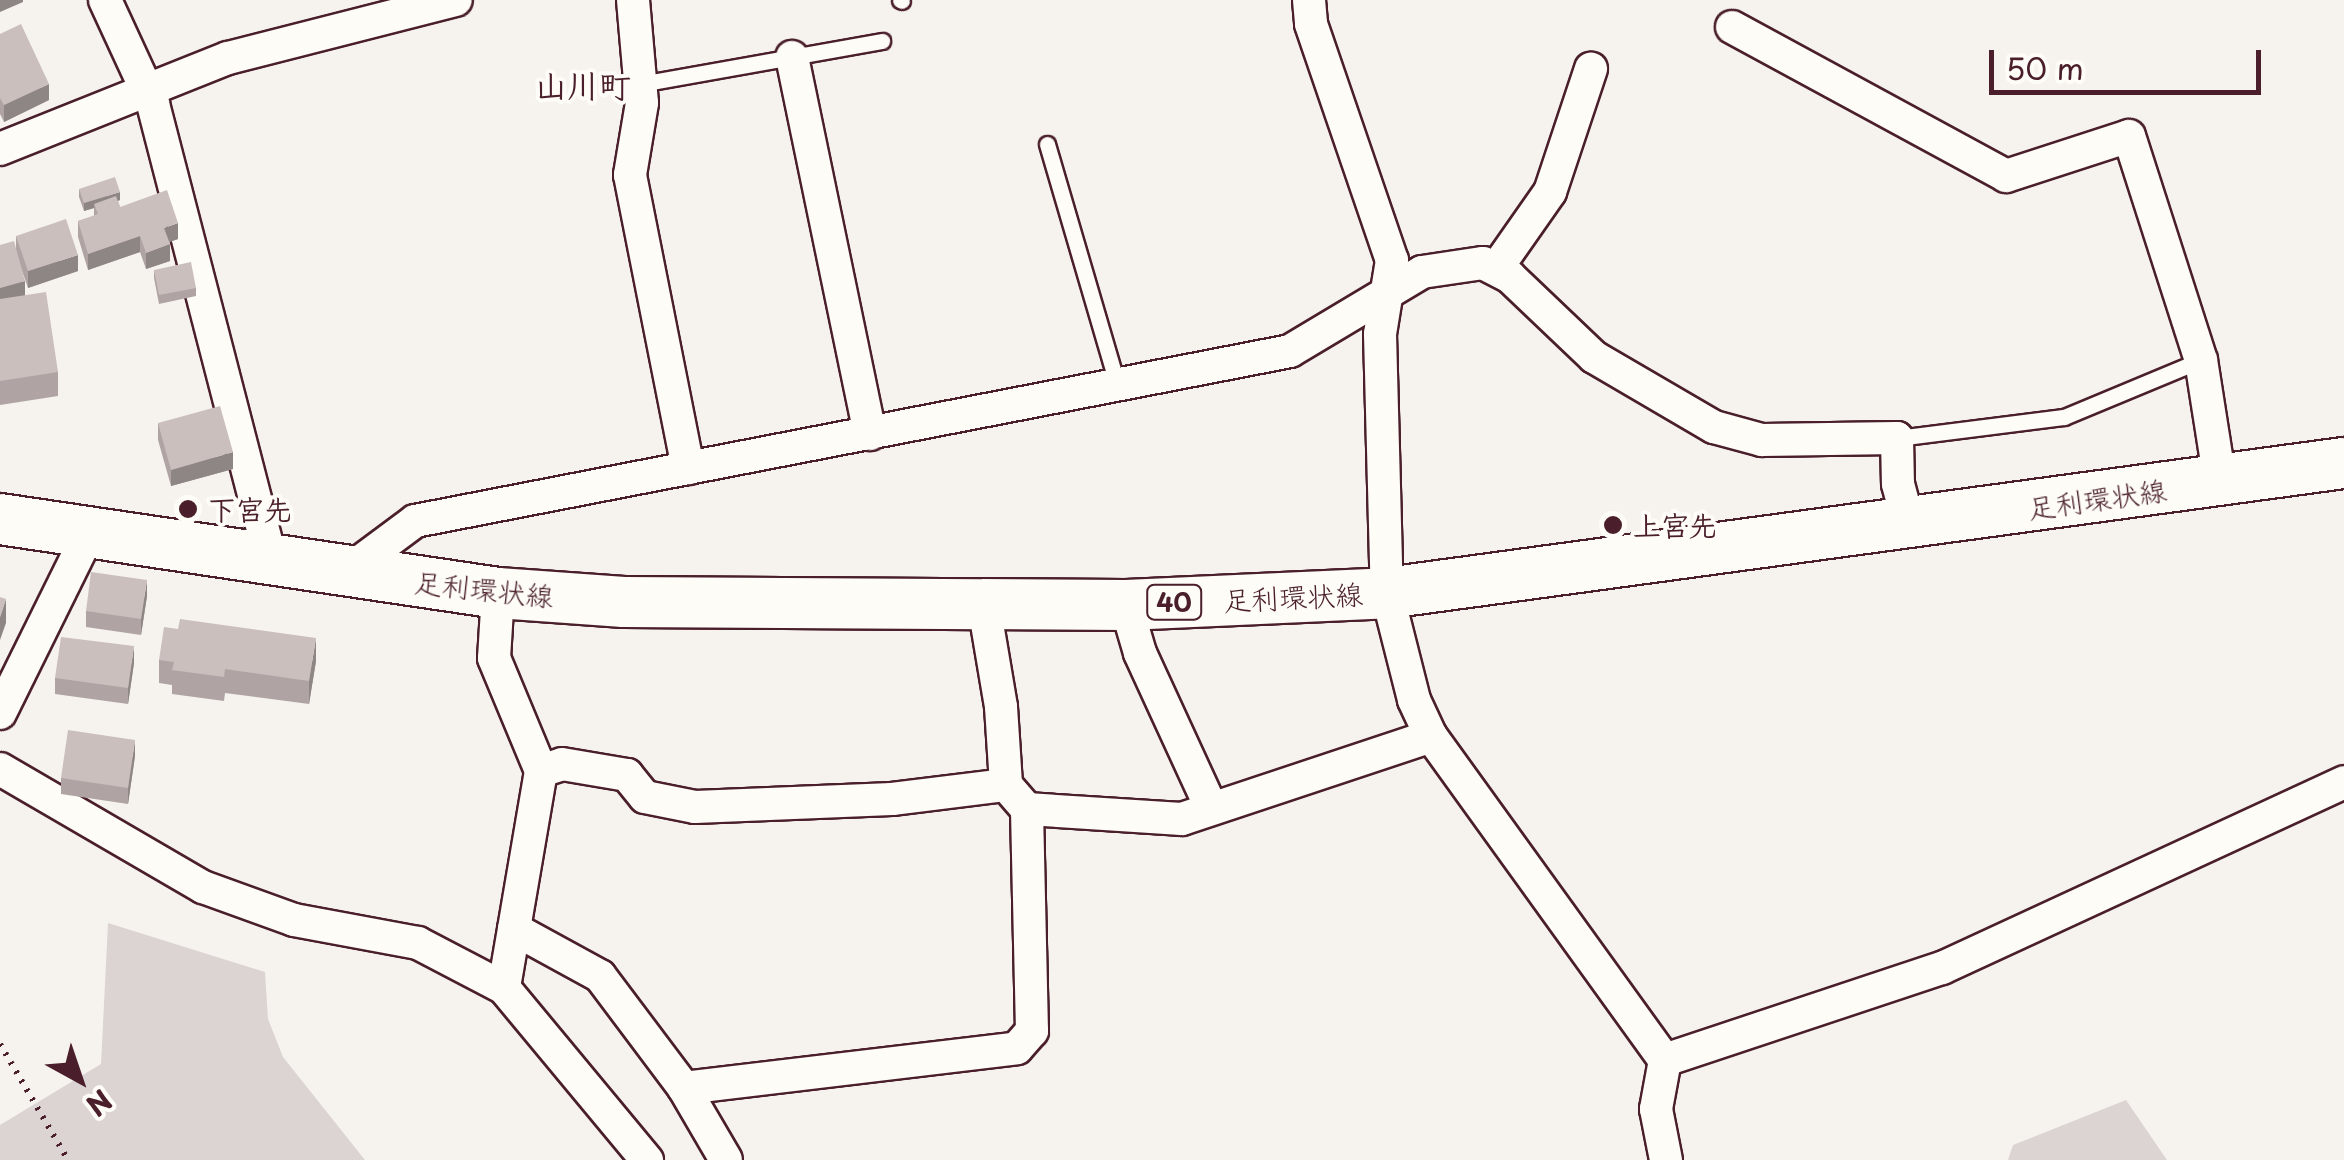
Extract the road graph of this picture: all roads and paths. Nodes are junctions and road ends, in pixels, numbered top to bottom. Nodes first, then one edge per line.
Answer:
1 (105, 0) edge
2 (456, 0) edge
3 (633, 0) edge
4 (1310, 0) edge
5 (1732, 27) dead end
6 (882, 41) dead end
7 (792, 57) junction
8 (1591, 69) dead end
9 (640, 84) junction
10 (144, 88) junction
11 (1047, 144) dead end
12 (0, 149) edge
13 (1496, 270) junction
14 (1386, 295) junction
15 (2201, 360) junction
16 (1118, 387) junction
17 (870, 434) junction
18 (1897, 438) junction
19 (2344, 463) edge
20 (688, 468) junction
21 (2220, 482) junction
22 (0, 519) edge
23 (1909, 525) junction
24 (88, 534) junction
25 (272, 563) junction
26 (345, 573) junction
27 (498, 592) junction
28 (1387, 592) junction
29 (1126, 605) junction
30 (984, 606) junction
31 (0, 713) edge
32 (1431, 736) junction
33 (0, 769) edge
34 (541, 771) junction
35 (2344, 782) edge
36 (1016, 797) junction
37 (1210, 804) junction
38 (514, 928) junction
39 (504, 988) junction
40 (0, 1044) edge
41 (1666, 1060) junction
42 (684, 1088) junction
43 (68, 1160) edge
44 (647, 1160) edge
45 (726, 1160) edge
46 (1666, 1160) edge

1 - 10 street
2 - 10 street
3 - 9 street
4 - 14 street
5 - 15 street
6 - 7 lane
7 - 9 lane
7 - 17 street
8 - 13 street
9 - 20 street
10 - 12 street
10 - 25 street
11 - 16 lane
13 - 14 street
13 - 18 street
14 - 16 street
14 - 28 street
15 - 18 lane
15 - 21 street
16 - 17 street
17 - 20 street
18 - 23 street
19 - 21 main road, 足利環状線 / 40
20 - 26 street
21 - 23 main road, 足利環状線 / 40
22 - 24 main road, 足利環状線 / 40
23 - 28 main road, 足利環状線 / 40
24 - 25 main road, 足利環状線 / 40
24 - 31 street
25 - 26 main road, 足利環状線 / 40
26 - 27 main road, 足利環状線 / 40
27 - 30 main road, 足利環状線 / 40
27 - 34 street
28 - 29 main road, 足利環状線 / 40
28 - 32 street
29 - 30 main road, 足利環状線 / 40
29 - 37 street
30 - 36 street
32 - 37 street
32 - 41 street
33 - 39 street
34 - 36 street
34 - 38 street
35 - 41 street
36 - 37 street
36 - 42 street
38 - 39 street
38 - 42 street
39 - 44 street
40 - 43 path
41 - 46 street
42 - 45 street

